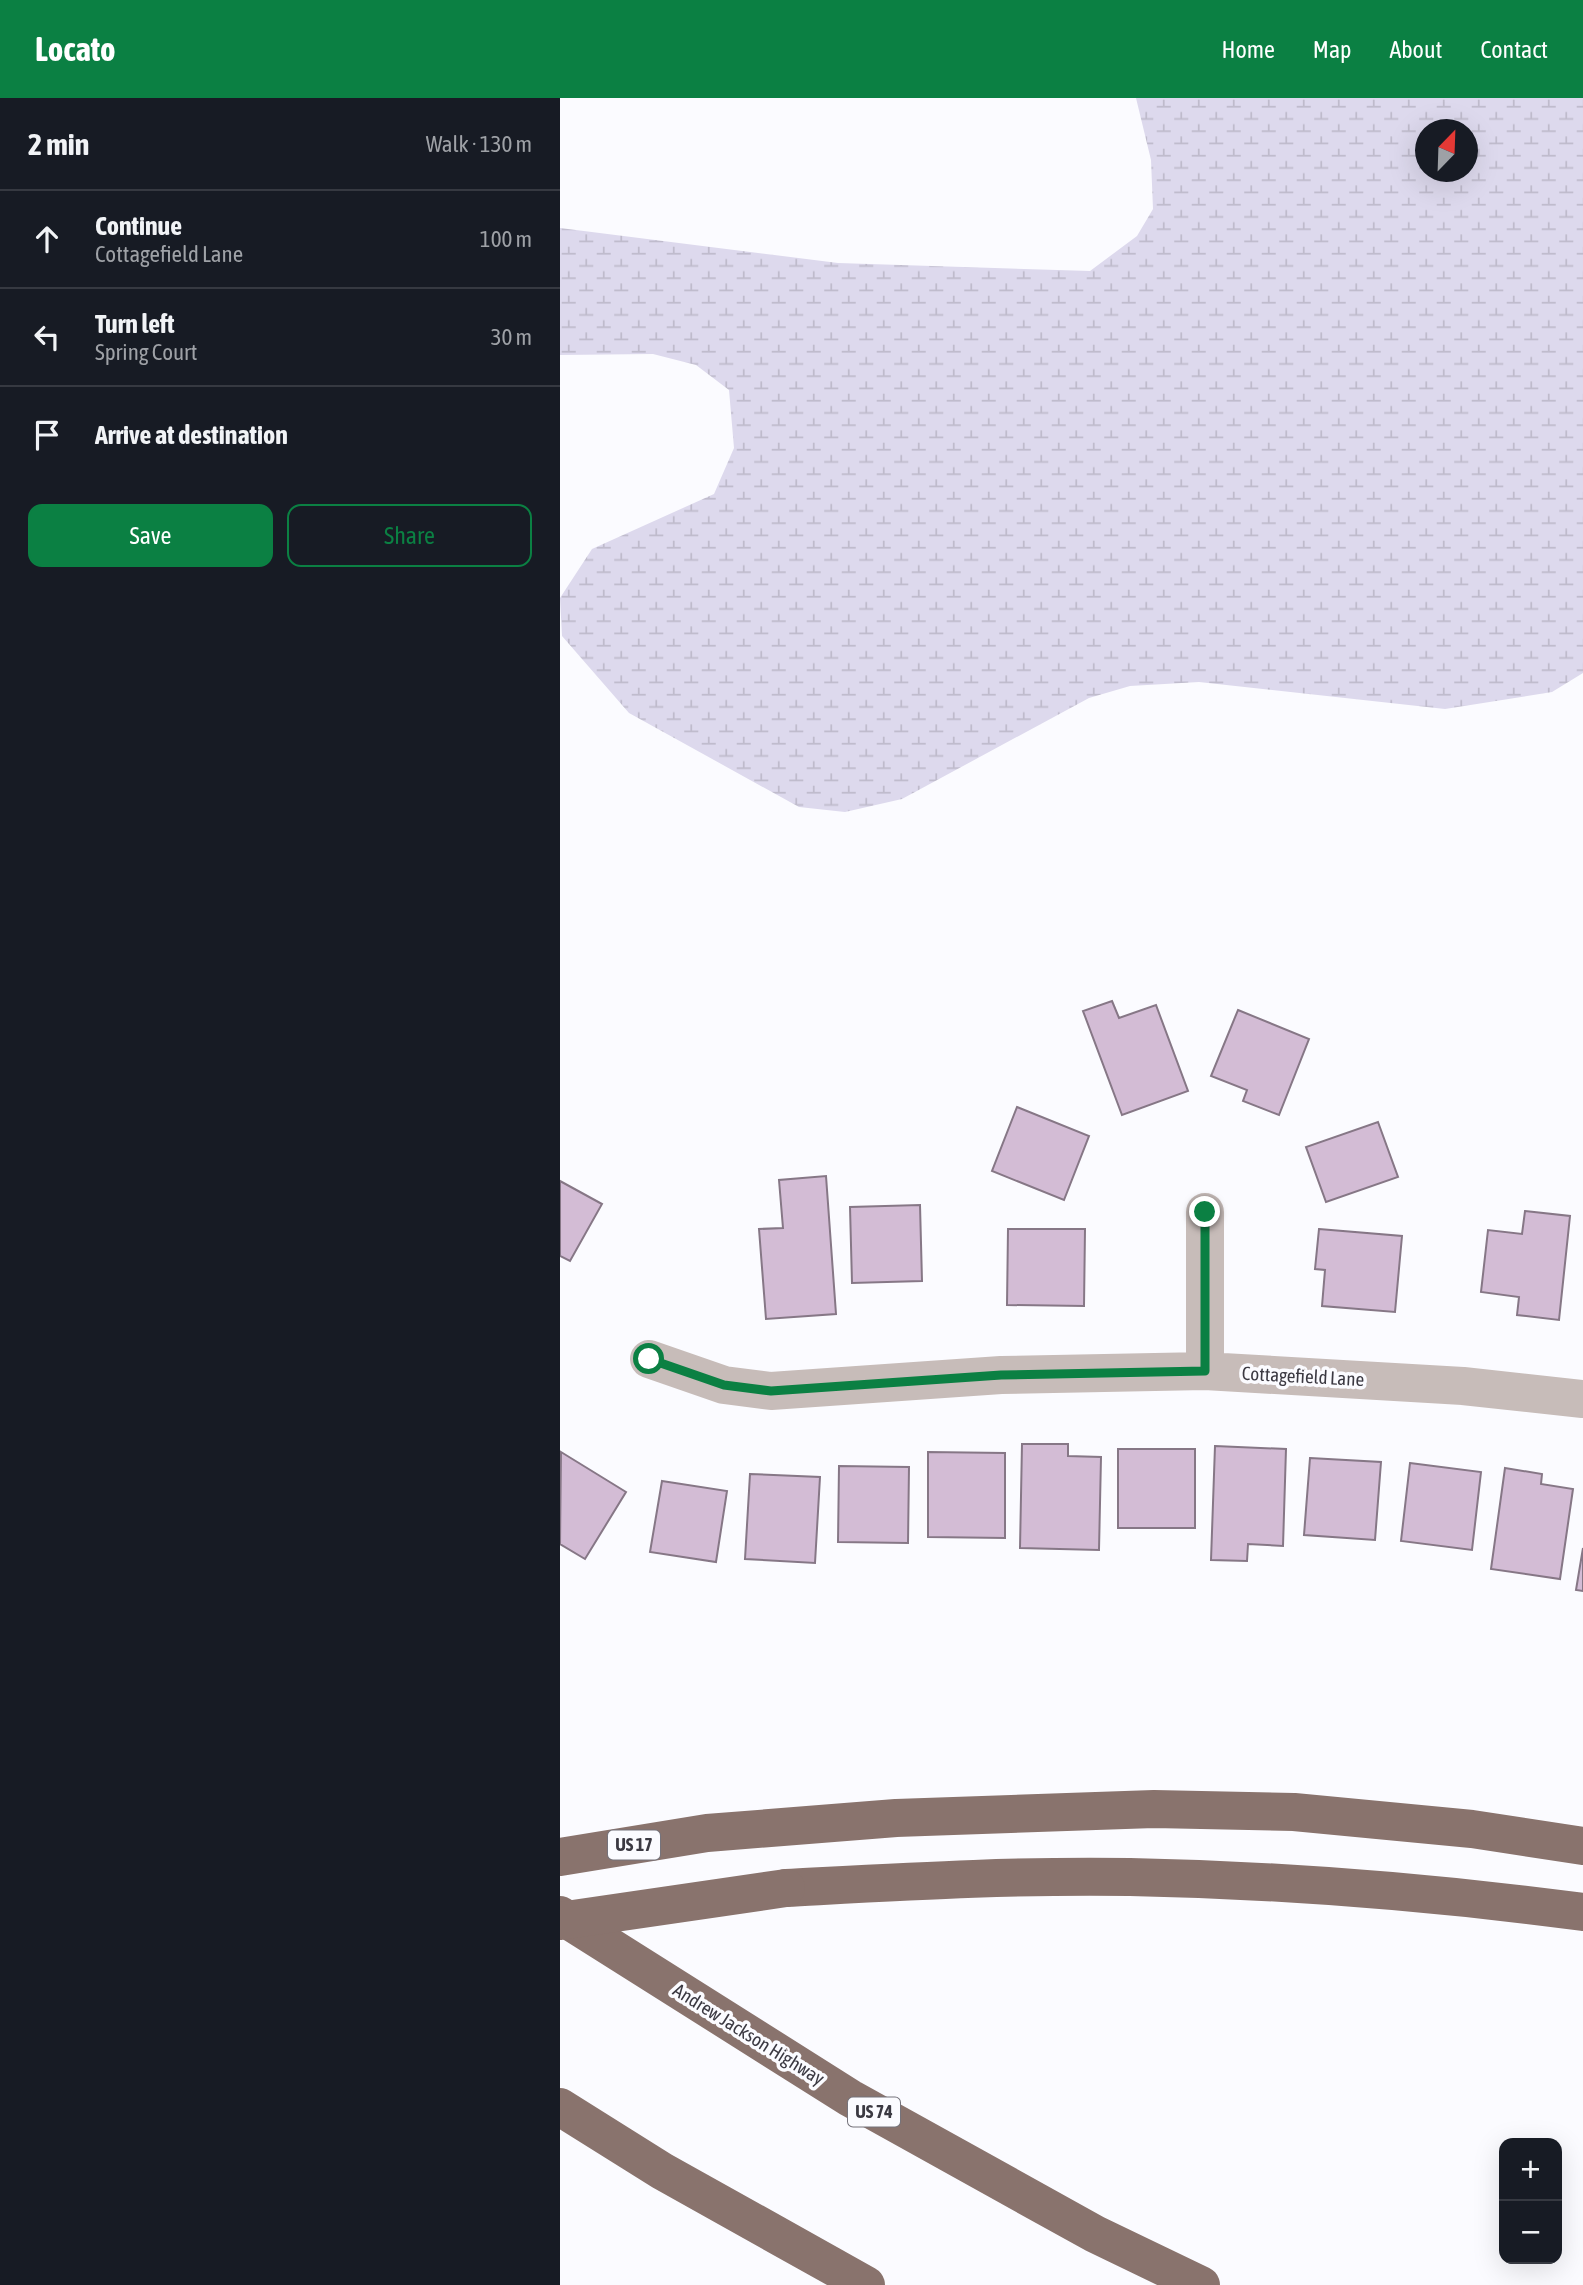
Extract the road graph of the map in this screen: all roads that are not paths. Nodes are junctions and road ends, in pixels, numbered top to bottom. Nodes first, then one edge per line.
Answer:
1 (1205, 1212) dead end
2 (649, 1359) dead end
3 (1205, 1371) junction
4 (1583, 1399) edge
5 (1583, 1846) edge
6 (560, 1857) edge
7 (1583, 1912) edge
8 (560, 1915) edge
9 (560, 1921) edge
10 (560, 2107) edge
11 (866, 2285) edge
12 (1201, 2285) edge

1 - 3 street
2 - 3 street, Cottagefield Lane
3 - 4 street, Cottagefield Lane
5 - 6 highway, US 17
7 - 9 highway, bridge
8 - 12 highway, Andrew Jackson Highway / US 74
10 - 11 highway

